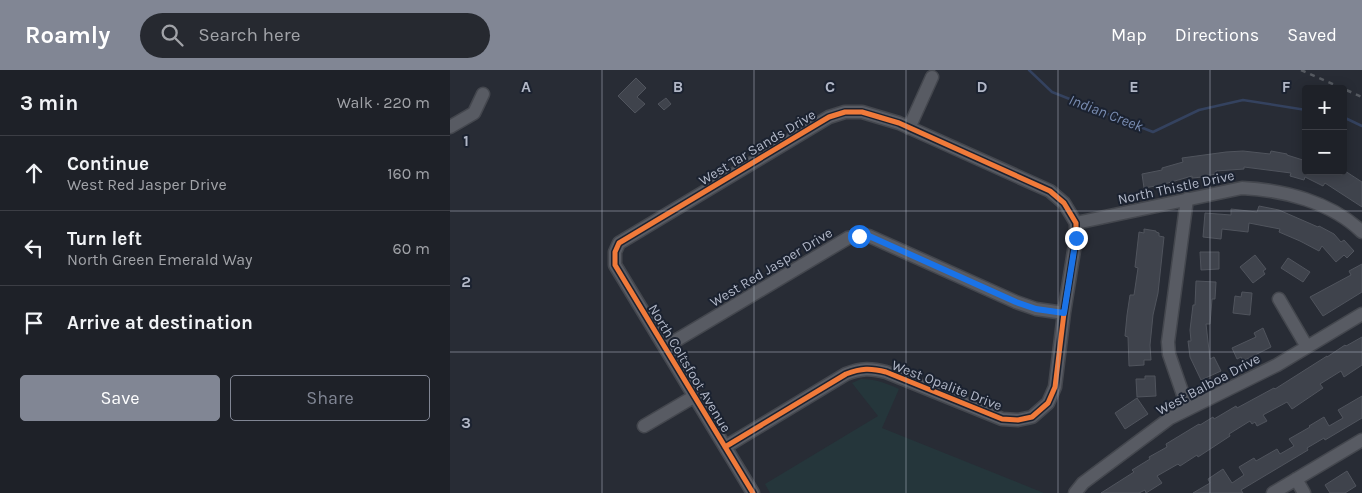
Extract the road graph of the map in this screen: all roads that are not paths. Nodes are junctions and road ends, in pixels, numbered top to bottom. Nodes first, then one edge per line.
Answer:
1 (932, 77) dead end
2 (483, 94) dead end
3 (450, 127) edge
4 (909, 128) junction
5 (1187, 199) junction
6 (1076, 223) junction
7 (1362, 232) edge
8 (615, 252) joint
9 (1280, 299) dead end
10 (1064, 313) junction
11 (1362, 314) edge
12 (665, 347) junction
13 (1307, 347) junction
14 (694, 396) junction
15 (1188, 409) junction
16 (644, 426) dead end
17 (1362, 440) edge
18 (725, 447) junction
19 (1296, 479) junction
20 (753, 493) edge
21 (1075, 493) edge
22 (1273, 493) edge
23 (1304, 493) edge

1 - 4 street
2 - 3 street
4 - 6 street, West Tar Sands Drive
4 - 8 street, West Tar Sands Drive
5 - 6 street, North Thistle Drive
5 - 7 street, North Thistle Drive
5 - 15 street
6 - 10 street
8 - 12 street, North Coltsfoot Avenue
9 - 13 street
10 - 12 street, West Red Jasper Drive
10 - 18 street, West Opalite Drive
11 - 13 street, West Balboa Drive
12 - 14 street, North Coltsfoot Avenue
13 - 15 street, West Balboa Drive
14 - 16 street
14 - 18 street, North Coltsfoot Avenue
15 - 21 street, West Balboa Drive
17 - 19 street
18 - 20 street, North Coltsfoot Avenue
19 - 22 street
19 - 23 street

